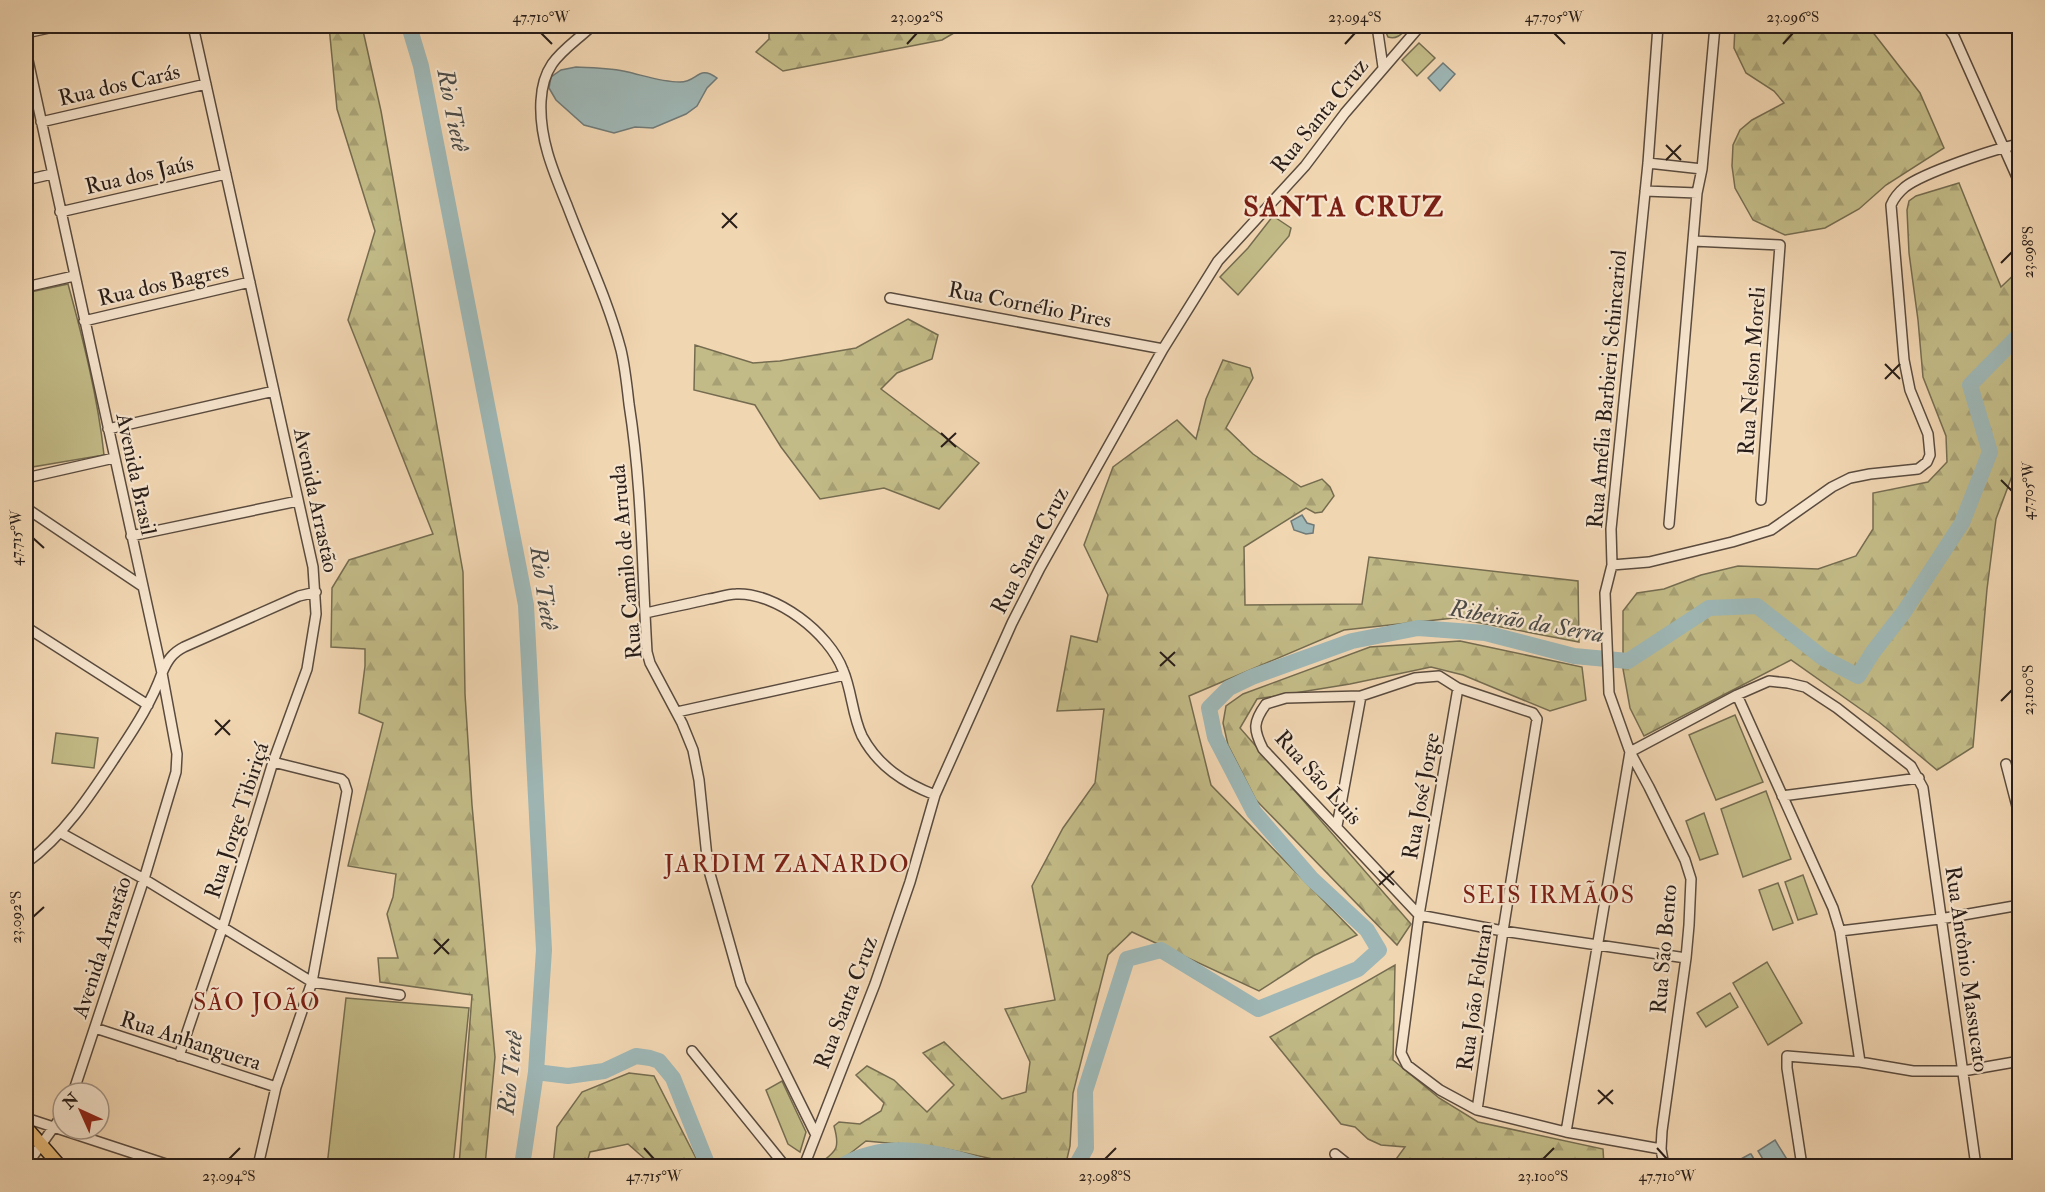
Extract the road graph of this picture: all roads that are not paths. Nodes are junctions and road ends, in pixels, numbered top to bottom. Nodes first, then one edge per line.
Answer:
1 (58, 26) edge
2 (193, 26) edge
3 (592, 26) edge
4 (1377, 26) edge
5 (1420, 26) edge
6 (1658, 26) edge
7 (1715, 26) edge
8 (1947, 26) edge
9 (26, 33) edge
10 (26, 51) edge
11 (1383, 68) junction
12 (206, 84) junction
13 (41, 122) junction
14 (2019, 144) edge
15 (2004, 146) junction
16 (1648, 163) junction
17 (1702, 169) junction
18 (52, 174) junction
19 (226, 174) junction
20 (26, 180) edge
21 (2019, 184) edge
22 (1645, 191) junction
23 (1697, 193) junction
24 (60, 212) junction
25 (1693, 241) junction
26 (74, 276) junction
27 (250, 282) junction
28 (26, 287) edge
29 (890, 298) dead end
30 (84, 321) junction
31 (1163, 349) junction
32 (274, 391) junction
33 (108, 429) junction
34 (114, 458) junction
35 (26, 478) edge
36 (1761, 500) dead end
37 (298, 501) junction
38 (26, 508) edge
39 (1669, 524) dead end
40 (131, 536) junction
41 (1612, 565) junction
42 (142, 586) junction
43 (316, 592) junction
44 (646, 613) junction
45 (26, 627) edge
46 (162, 674) junction
47 (845, 675) junction
48 (1458, 688) junction
49 (1737, 695) junction
50 (1361, 696) junction
51 (148, 705) junction
52 (677, 712) junction
53 (1533, 713) joint
54 (1630, 752) junction
55 (273, 762) junction
56 (2006, 764) dead end
57 (1919, 778) junction
58 (935, 795) junction
59 (1782, 796) junction
60 (2019, 818) edge
61 (1337, 826) junction
62 (61, 833) junction
63 (26, 863) edge
64 (144, 879) junction
65 (2019, 905) edge
66 (1419, 915) junction
67 (1940, 919) junction
68 (223, 926) junction
69 (1840, 930) junction
70 (1503, 931) junction
71 (1598, 946) junction
72 (1686, 958) junction
73 (312, 982) junction
74 (400, 995) dead end
75 (95, 1029) junction
76 (692, 1052) dead end
77 (179, 1056) junction
78 (2019, 1061) edge
79 (1860, 1062) junction
80 (1963, 1071) junction
81 (77, 1081) edge
82 (276, 1087) junction
83 (1477, 1110) junction
84 (26, 1118) edge
85 (26, 1127) edge
86 (51, 1127) edge
87 (51, 1132) edge
88 (1566, 1132) junction
89 (816, 1135) junction
90 (93, 1141) edge
91 (41, 1146) junction
92 (1661, 1149) junction
93 (1335, 1154) dead end
94 (1665, 1165) edge
95 (26, 1167) edge
96 (60, 1167) edge
97 (172, 1167) edge
98 (258, 1167) edge
99 (785, 1167) edge
100 (804, 1167) edge
101 (1350, 1167) edge
102 (1802, 1167) edge
103 (1976, 1167) edge

1 - 9 street
2 - 12 street, Avenida Arrastão
3 - 44 street, Rua Camilo de Arruda
4 - 11 street
5 - 11 street, Rua Santa Cruz
6 - 16 street, Rua Amélia Barbieri Schincariol
7 - 17 street
8 - 15 street
10 - 13 street, Avenida Brasil
11 - 31 street, Rua Santa Cruz
12 - 13 street, Rua dos Carás
12 - 19 street, Avenida Arrastão
13 - 18 street, Avenida Brasil
14 - 15 street
15 - 21 street
15 - 41 street
16 - 17 street
16 - 22 street, Rua Amélia Barbieri Schincariol
17 - 23 street
18 - 20 street
18 - 24 street, Avenida Brasil
19 - 24 street, Rua dos Jaús
19 - 27 street, Avenida Arrastão
22 - 23 street
22 - 41 street, Rua Amélia Barbieri Schincariol
23 - 25 street
24 - 26 street, Avenida Brasil
25 - 36 street, Rua Nelson Moreli
25 - 39 street
26 - 28 street
26 - 30 street, Avenida Brasil
27 - 30 street, Rua dos Bagres
27 - 32 street, Avenida Arrastão
29 - 31 street, Rua Cornélio Pires
30 - 33 street, Avenida Brasil
31 - 58 street, Rua Santa Cruz
32 - 33 street
32 - 37 street, Avenida Arrastão
33 - 34 street, Avenida Brasil
34 - 35 street
34 - 40 street, Avenida Brasil
37 - 40 street
37 - 43 street, Avenida Arrastão
38 - 42 street
40 - 42 street, Avenida Brasil
41 - 54 street, Rua Amélia Barbieri Schincariol
42 - 46 street, Avenida Brasil
43 - 46 street, Avenida Arrastão
43 - 55 street, Rua Jorge Tibiriçá
44 - 47 street
44 - 52 street, Rua Camilo de Arruda
45 - 51 street
46 - 51 street
46 - 64 street, Avenida Arrastão
47 - 52 street
47 - 58 street
48 - 50 street, Rua São Luis
48 - 53 street, Rua São Luis
48 - 66 street, Rua José Jorge
49 - 54 street
49 - 57 street
49 - 59 street
50 - 61 street
50 - 61 street, Rua São Luis
51 - 62 street
52 - 89 street, Rua Camilo de Arruda
53 - 70 street, Rua João Foltran
54 - 71 street
54 - 72 street, Rua São Bento
55 - 68 street, Rua Jorge Tibiriçá
55 - 73 street
56 - 60 street
57 - 59 street
57 - 67 street, Rua Antônio Massucato
58 - 89 street, Rua Santa Cruz
59 - 69 street
61 - 66 street, Rua São Luis
62 - 63 street
62 - 64 street
64 - 68 street
64 - 75 street, Avenida Arrastão
65 - 67 street
66 - 70 street
66 - 83 street, Rua José Jorge
67 - 69 street
67 - 80 street, Rua Antônio Massucato
68 - 73 street
68 - 77 street, Rua Jorge Tibiriçá
69 - 79 street
70 - 71 street
70 - 83 street, Rua João Foltran
71 - 72 street
71 - 88 street
72 - 92 street, Rua São Bento
73 - 74 street
73 - 82 street
75 - 77 street, Rua Anhanguera
75 - 81 street, Avenida Arrastão
76 - 99 street
77 - 82 street, Rua Anhanguera
78 - 80 street
79 - 80 street
79 - 102 street
80 - 103 street, Rua Antônio Massucato
82 - 98 street
83 - 88 street
84 - 86 street
85 - 91 main road
87 - 91 street
88 - 92 street
89 - 100 street, Rua Santa Cruz
90 - 97 street
91 - 95 street
91 - 96 main road
92 - 94 street, Rua São Bento
93 - 101 street

